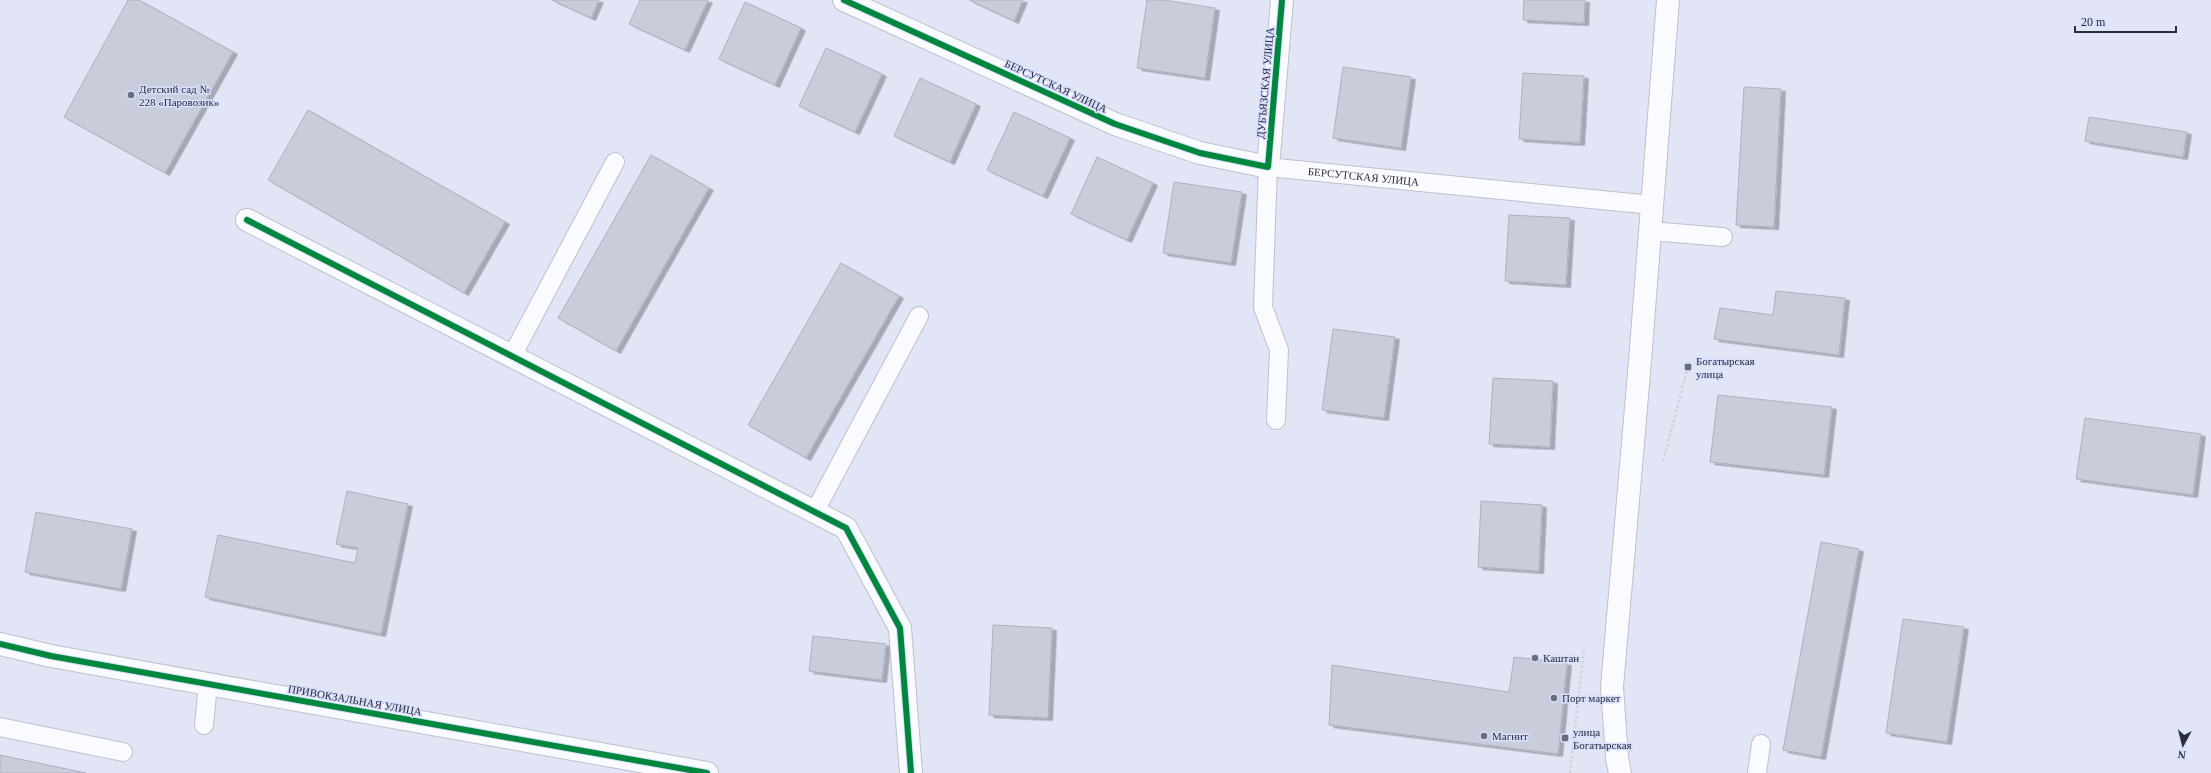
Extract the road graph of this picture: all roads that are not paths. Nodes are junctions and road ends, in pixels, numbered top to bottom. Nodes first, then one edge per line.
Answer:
1 (844, 0) edge
2 (1282, 0) edge
3 (1668, 0) edge
4 (615, 162) dead end
5 (1268, 167) junction
6 (1652, 205) junction
7 (248, 220) dead end
8 (1650, 231) junction
9 (1724, 237) dead end
10 (919, 316) dead end
11 (512, 356) junction
12 (1276, 420) dead end
13 (815, 512) junction
14 (0, 644) edge
15 (208, 684) junction
16 (204, 725) dead end
17 (0, 727) edge
18 (1761, 744) dead end
19 (123, 752) dead end
20 (707, 773) edge
21 (911, 773) edge
22 (1620, 773) edge
23 (1757, 773) edge

1 - 5 street, БЕРСУТСКАЯ УЛИЦА
2 - 5 street, ДУБЪЯЗСКАЯ УЛИЦА
3 - 6 street
4 - 11 lane
5 - 6 lane, БЕРСУТСКАЯ УЛИЦА
5 - 12 lane
6 - 8 street
7 - 11 street
8 - 9 lane
8 - 22 street
10 - 13 lane
11 - 13 street
13 - 21 street
14 - 15 street, ПРИВОКЗАЛЬНАЯ УЛИЦА
15 - 16 lane
15 - 20 street, ПРИВОКЗАЛЬНАЯ УЛИЦА
17 - 19 lane
18 - 23 lane

